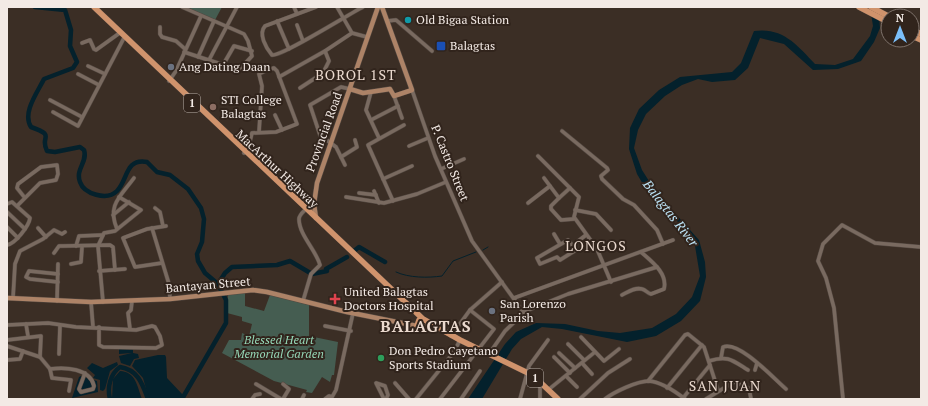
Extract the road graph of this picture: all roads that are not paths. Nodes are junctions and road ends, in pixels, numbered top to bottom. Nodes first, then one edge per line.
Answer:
1 (89, 7) edge
2 (94, 7) edge
3 (182, 7) edge
4 (237, 7) edge
5 (294, 7) edge
6 (316, 7) edge
7 (337, 7) edge
8 (363, 7) edge
9 (378, 7) edge
10 (382, 7) edge
11 (859, 7) edge
12 (871, 7) edge
13 (187, 8) edge
14 (880, 13) edge
15 (297, 14) junction
16 (880, 15) edge
17 (201, 16) junction
18 (342, 17) junction
19 (277, 21) junction
20 (387, 21) junction
21 (214, 22) junction
22 (297, 25) dead end
23 (160, 27) dead end
24 (228, 28) junction
25 (352, 33) junction
26 (122, 35) junction
27 (367, 38) junction
28 (303, 41) junction
29 (82, 43) dead end
30 (289, 49) junction
31 (184, 51) junction
32 (252, 51) junction
33 (325, 51) junction
34 (432, 51) dead end
35 (198, 56) junction
36 (209, 60) junction
37 (179, 64) junction
38 (223, 65) junction
39 (88, 66) dead end
40 (193, 69) dead end
41 (78, 74) dead end
42 (105, 74) junction
43 (279, 77) junction
44 (170, 80) junction
45 (99, 85) junction
46 (300, 88) dead end
47 (350, 89) junction
48 (412, 90) junction
49 (370, 92) junction
50 (394, 96) junction
51 (50, 100) dead end
52 (398, 106) junction
53 (53, 112) dead end
54 (275, 115) dead end
55 (82, 117) junction
56 (402, 118) dead end
57 (371, 120) junction
58 (404, 125) dead end
59 (282, 130) junction
60 (562, 131) dead end
61 (258, 132) junction
62 (379, 138) junction
63 (428, 138) junction
64 (355, 140) dead end
65 (331, 142) junction
66 (409, 146) dead end
67 (245, 152) junction
68 (538, 156) dead end
69 (341, 157) junction
70 (464, 158) dead end
71 (345, 165) dead end
72 (412, 166) dead end
73 (441, 169) junction
74 (134, 178) dead end
75 (544, 178) dead end
76 (383, 179) junction
77 (446, 182) junction
78 (550, 186) junction
79 (570, 188) junction
80 (359, 193) dead end
81 (119, 196) junction
82 (346, 197) dead end
83 (26, 198) junction
84 (559, 198) junction
85 (393, 201) junction
86 (129, 202) junction
87 (379, 202) junction
88 (528, 203) dead end
89 (7, 204) edge
90 (17, 206) junction
91 (155, 208) dead end
92 (306, 210) junction
93 (575, 210) junction
94 (7, 212) edge
95 (113, 215) junction
96 (316, 219) junction
97 (574, 219) junction
98 (38, 228) dead end
99 (152, 228) junction
100 (8, 229) edge
101 (25, 229) junction
102 (117, 230) junction
103 (612, 230) dead end
104 (65, 232) dead end
105 (554, 234) dead end
106 (103, 235) junction
107 (586, 235) junction
108 (46, 237) junction
109 (18, 238) junction
110 (673, 240) dead end
111 (560, 244) junction
112 (663, 244) junction
113 (7, 245) edge
114 (573, 245) junction
115 (76, 246) junction
116 (98, 246) junction
117 (82, 247) junction
118 (921, 247) edge
119 (641, 252) junction
120 (54, 253) dead end
121 (352, 254) junction
122 (162, 263) junction
123 (58, 264) dead end
124 (71, 264) dead end
125 (605, 265) junction
126 (657, 267) junction
127 (125, 269) dead end
128 (114, 270) junction
129 (99, 271) junction
130 (58, 274) junction
131 (58, 282) junction
132 (502, 282) junction
133 (611, 282) junction
134 (622, 295) dead end
135 (7, 298) edge
136 (13, 298) junction
137 (514, 298) junction
138 (170, 299) junction
139 (57, 300) junction
140 (132, 301) junction
141 (303, 301) junction
142 (91, 302) junction
143 (103, 302) junction
144 (470, 310) junction
145 (353, 313) junction
146 (524, 313) junction
147 (419, 320) junction
148 (26, 324) junction
149 (7, 325) edge
150 (428, 325) junction
151 (60, 326) junction
152 (325, 326) dead end
153 (417, 326) junction
154 (93, 327) junction
155 (99, 327) junction
156 (130, 329) junction
157 (351, 331) junction
158 (28, 336) junction
159 (581, 336) dead end
160 (455, 338) junction
161 (7, 340) edge
162 (548, 340) dead end
163 (568, 344) dead end
164 (702, 345) junction
165 (7, 346) edge
166 (479, 349) junction
167 (619, 350) dead end
168 (23, 351) junction
169 (595, 352) junction
170 (559, 353) dead end
171 (59, 354) dead end
172 (490, 354) junction
173 (40, 357) junction
174 (554, 357) dead end
175 (721, 358) junction
176 (630, 359) dead end
177 (7, 360) edge
178 (583, 362) junction
179 (710, 363) junction
180 (757, 363) junction
181 (575, 368) junction
182 (50, 369) junction
183 (748, 370) dead end
184 (755, 370) dead end
185 (480, 371) dead end
186 (526, 372) junction
187 (85, 373) junction
188 (570, 373) junction
189 (592, 374) dead end
190 (566, 376) junction
191 (540, 381) junction
192 (648, 381) junction
193 (395, 383) dead end
194 (256, 384) dead end
195 (283, 384) dead end
196 (577, 387) dead end
197 (264, 388) junction
198 (667, 388) junction
199 (786, 389) dead end
200 (548, 390) junction
201 (718, 390) junction
202 (69, 391) dead end
203 (684, 398) edge
204 (252, 399) edge
205 (282, 399) edge
206 (325, 399) edge
207 (409, 399) edge
208 (416, 399) edge
209 (440, 399) edge
210 (461, 399) edge
211 (520, 399) edge
212 (540, 399) edge
213 (558, 399) edge
214 (580, 399) edge
215 (605, 399) edge
216 (706, 399) edge
217 (751, 399) edge
218 (843, 399) edge

1 - 26 highway, MacArthur Highway / 1
2 - 26 highway, MacArthur Highway / 1
3 - 13 street
4 - 24 street
5 - 15 street
6 - 15 street
7 - 18 street
8 - 18 street
9 - 27 main road, Provincial Road
10 - 20 main road, P. Castro Street
11 - 16 highway
12 - 14 highway
13 - 17 street
15 - 19 street
17 - 21 street
17 - 31 street
18 - 25 street
18 - 28 street
19 - 30 street
19 - 30 street
20 - 34 street
20 - 48 main road, P. Castro Street
21 - 24 street
21 - 35 street
22 - 28 street
23 - 31 street
24 - 32 street
24 - 36 street
25 - 27 street
25 - 33 street
26 - 29 street
26 - 42 street
26 - 44 highway, MacArthur Highway / 1
27 - 47 main road, Provincial Road
28 - 30 street
31 - 35 street
31 - 37 street
32 - 38 street
32 - 38 street
33 - 43 street
33 - 46 street
35 - 36 street
36 - 38 street
37 - 40 street
37 - 44 street
39 - 42 street
41 - 45 street
42 - 45 street
43 - 59 street
43 - 61 street
44 - 67 highway, MacArthur Highway / 1
45 - 55 street
47 - 49 main road
47 - 65 main road, Provincial Road
47 - 65 street
48 - 50 main road
48 - 63 street, P. Castro Street
49 - 50 main road
49 - 57 street
50 - 52 street
51 - 55 street
52 - 56 street
52 - 57 street
53 - 55 street
54 - 59 street
57 - 62 street
58 - 62 street
59 - 61 street
60 - 112 street
61 - 67 street
62 - 76 street
63 - 66 street
63 - 73 street, P. Castro Street
64 - 69 street
65 - 69 street
65 - 96 main road, Provincial Road
67 - 92 highway, MacArthur Highway / 1
68 - 79 street
69 - 71 street
70 - 73 street
72 - 76 street
73 - 77 street, P. Castro Street
74 - 81 street
75 - 78 street
76 - 85 street
77 - 85 street
77 - 132 street, P. Castro Street
78 - 84 street
78 - 88 street
79 - 84 street
79 - 93 street
80 - 87 street
81 - 86 street
81 - 95 street
82 - 87 street
83 - 83 street
83 - 90 street
84 - 97 street
85 - 87 street
86 - 95 street
86 - 102 street
89 - 90 street
90 - 101 street
91 - 99 street
92 - 96 highway, MacArthur Highway / 1
92 - 141 street
93 - 97 street
93 - 103 street
94 - 101 street
95 - 102 street
96 - 121 highway, MacArthur Highway / 1
97 - 107 street
98 - 108 street
99 - 122 street
99 - 122 street
100 - 109 street
101 - 109 street
102 - 106 street
104 - 108 street
105 - 111 street
106 - 115 street
106 - 116 street
107 - 114 street
107 - 125 street
108 - 136 street
109 - 113 street
110 - 112 street
111 - 114 street
111 - 114 street
112 - 119 street
115 - 117 street
115 - 120 street
116 - 117 street
116 - 128 street
116 - 129 street
117 - 124 street
118 - 218 street
119 - 125 street
119 - 126 street
121 - 147 highway, MacArthur Highway / 1
121 - 150 highway, MacArthur Highway / 1
122 - 138 street
123 - 130 street
125 - 133 street
125 - 137 street
126 - 133 street
126 - 134 street
127 - 128 street
128 - 129 street
129 - 143 street
130 - 131 street
130 - 131 street
131 - 139 street
132 - 137 street, P. Castro Street
132 - 144 street
133 - 146 street
135 - 136 main road, Bantayan Street
136 - 139 main road, Bantayan Street
137 - 146 street, P. Castro Street
138 - 140 main road, Bantayan Street
138 - 141 main road, Bantayan Street
139 - 142 main road, Bantayan Street
140 - 143 main road, Bantayan Street
140 - 156 street
141 - 145 main road, Bantayan Street
142 - 143 main road, Bantayan Street
142 - 154 street
144 - 160 street
144 - 166 street
145 - 153 main road, Bantayan Street
145 - 157 street
146 - 172 street
147 - 150 highway, MacArthur Highway / 1
147 - 153 highway
148 - 149 street
148 - 151 street
148 - 158 street
150 - 153 main road, Bantayan Street
150 - 160 highway, MacArthur Highway / 1
151 - 154 street
151 - 171 street
152 - 157 street
154 - 155 street
155 - 156 street
155 - 156 street
157 - 206 street
158 - 161 street
158 - 173 street
159 - 169 street
160 - 166 highway, MacArthur Highway / 1
160 - 208 street
162 - 186 street
163 - 178 street
164 - 179 street
164 - 192 street
164 - 198 street
165 - 168 street
166 - 172 highway, MacArthur Highway / 1
166 - 209 street
167 - 169 street
168 - 173 street
168 - 177 street
169 - 178 street
170 - 181 street
172 - 186 highway, MacArthur Highway / 1
173 - 182 street
174 - 188 street
175 - 179 street
175 - 180 street
175 - 183 street
176 - 214 street
178 - 181 street
178 - 189 street
179 - 201 street
179 - 203 street
180 - 184 street
180 - 199 street
181 - 188 street
182 - 187 street
182 - 202 street
185 - 210 street
186 - 191 highway, MacArthur Highway / 1
186 - 211 street
187 - 187 street
188 - 190 street
190 - 196 street
190 - 200 street
191 - 200 highway, MacArthur Highway / 1
191 - 212 street
192 - 198 street
192 - 215 street
193 - 207 street
194 - 197 street
195 - 205 street
197 - 204 street
197 - 205 street
198 - 203 street
200 - 213 highway, MacArthur Highway / 1
201 - 216 street
201 - 217 street

